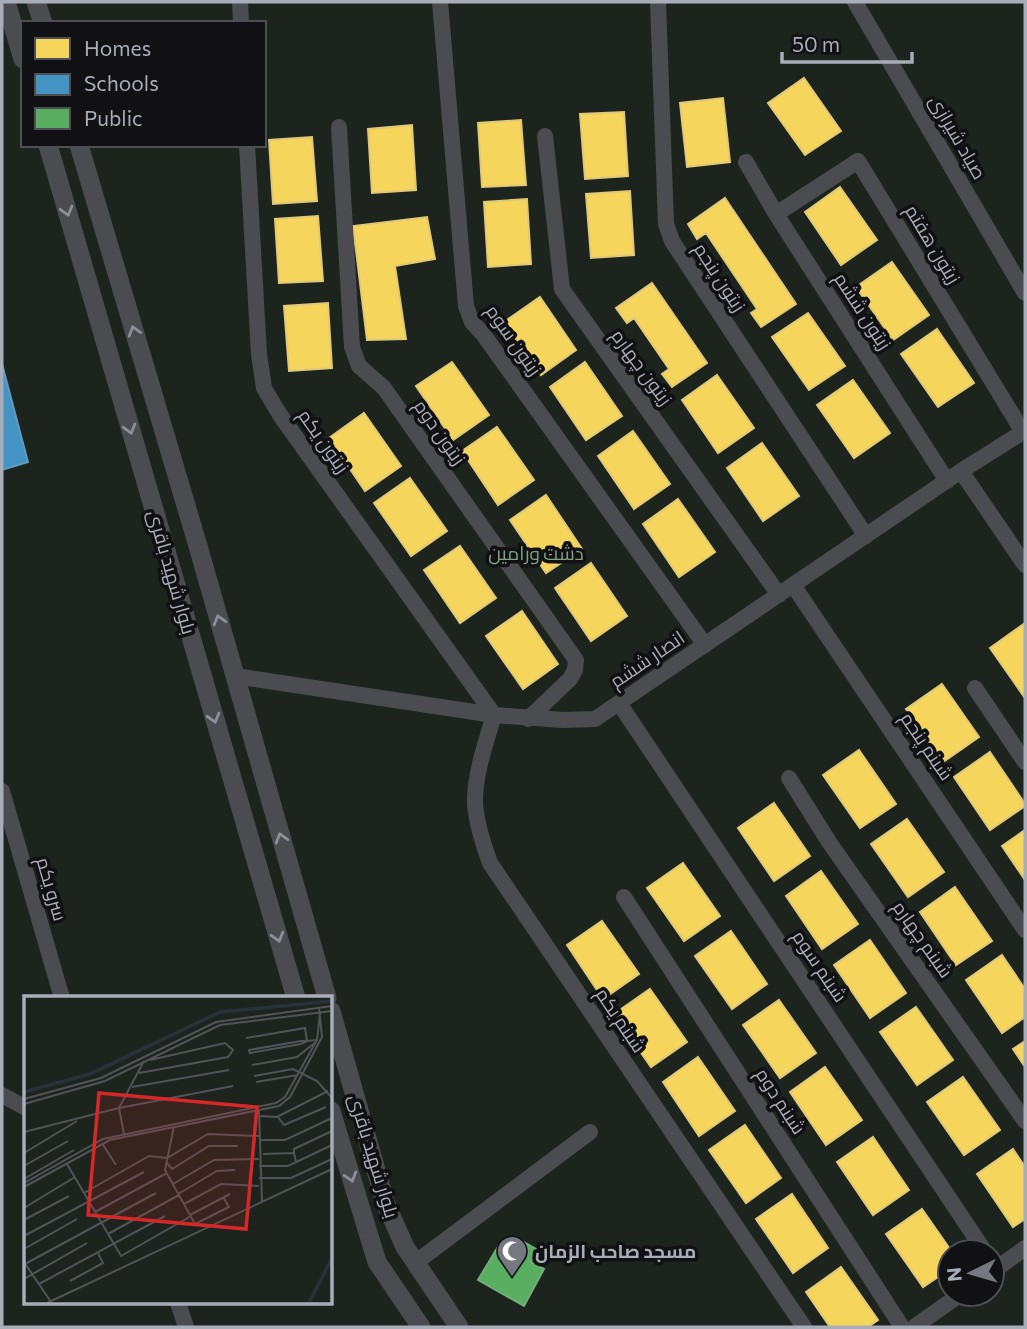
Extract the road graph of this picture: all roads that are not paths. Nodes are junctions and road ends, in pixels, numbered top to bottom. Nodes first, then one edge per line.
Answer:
1 (6, 2) edge
2 (36, 2) edge
3 (240, 2) edge
4 (440, 2) edge
5 (658, 2) edge
6 (855, 2) edge
7 (42, 21) edge
8 (241, 21) edge
9 (21, 52) edge
10 (339, 127) dead end
11 (545, 136) dead end
12 (49, 147) edge
13 (80, 147) edge
14 (247, 147) edge
15 (746, 162) dead end
16 (776, 214) junction
17 (1025, 293) edge
18 (1023, 432) joint
19 (961, 471) junction
20 (947, 481) junction
21 (866, 536) junction
22 (1025, 565) edge
23 (786, 590) junction
24 (705, 645) junction
25 (235, 676) junction
26 (204, 682) junction
27 (975, 688) dead end
28 (620, 703) junction
29 (494, 715) junction
30 (528, 719) junction
31 (1025, 762) edge
32 (789, 778) dead end
33 (2, 790) edge
34 (624, 897) dead end
35 (1025, 930) edge
36 (61, 996) edge
37 (295, 996) edge
38 (326, 996) edge
39 (332, 1015) edge
40 (2, 1096) edge
41 (24, 1107) edge
42 (332, 1114) edge
43 (1025, 1121) edge
44 (590, 1132) dead end
45 (976, 1238) edge
46 (1025, 1248) edge
47 (1006, 1260) edge
48 (415, 1263) junction
49 (178, 1304) edge
50 (941, 1308) edge
51 (186, 1327) edge
52 (421, 1327) edge
53 (459, 1327) edge
54 (804, 1327) edge
55 (902, 1327) edge
56 (914, 1327) edge

1 - 9 street
2 - 7 street
3 - 8 street
4 - 24 street, زیتون سوم
5 - 21 street, زیتون پنجم
6 - 17 street, صیاد شیرازی
10 - 30 street, زیتون دوم
11 - 23 street, زیتون چهارم
12 -> 26 street, بلوار شهید باقری
25 -> 13 street, بلوار شهید باقری
14 - 29 street, زیتون یکم
15 - 16 street, زیتون ششم
16 - 18 street, زیتون هفتم
16 - 20 street, زیتون ششم
18 - 19 street, انصار ششم
19 - 20 street, انصار ششم
19 - 22 street
20 - 21 street, انصار ششم
21 - 23 street, انصار ششم
23 - 24 street, انصار ششم
23 - 35 street, شبنم پنجم
24 - 28 street, انصار ششم
25 - 26 street
25 - 29 street, انصار ششم
38 -> 25 street, بلوار شهید باقری
26 -> 37 street, بلوار شهید باقری
27 - 31 street
28 - 30 street, انصار ششم
28 - 45 street, شبنم سوم
29 - 30 street, انصار ششم
29 - 54 street, شبنم یکم
32 - 43 street, شبنم چهارم
33 - 36 street, سرو یکم
34 - 55 street, شبنم دوم
39 - 48 street, بلوار شهید باقری
40 - 41 street
42 -> 52 street, بلوار شهید باقری
44 - 48 street
46 - 47 street
48 - 53 street, بلوار شهید باقری
49 - 51 street
50 - 56 street

